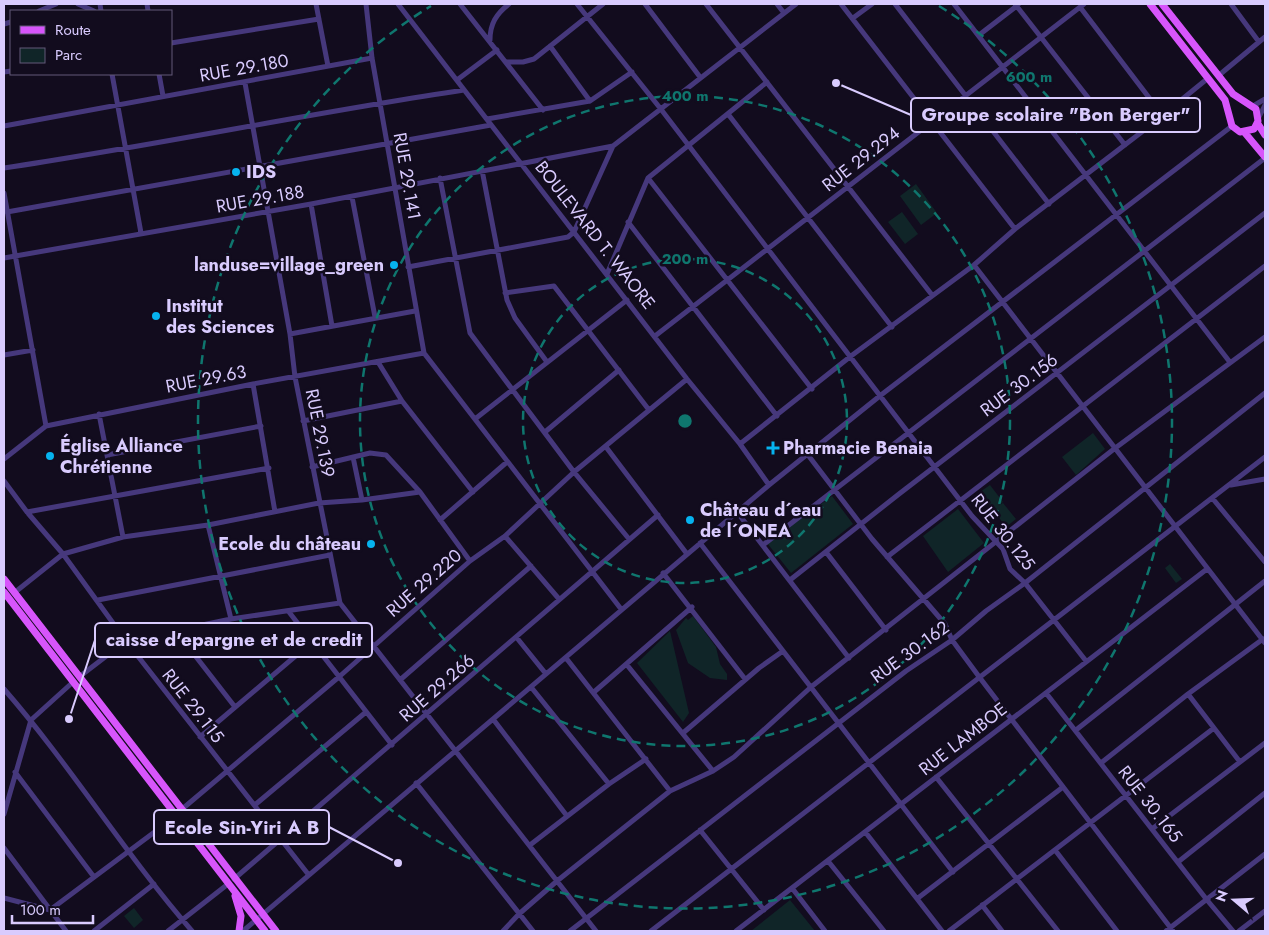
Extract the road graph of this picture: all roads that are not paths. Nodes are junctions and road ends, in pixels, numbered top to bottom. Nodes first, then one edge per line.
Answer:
1 (56, 4) edge
2 (78, 4) edge
3 (316, 4) edge
4 (366, 4) edge
5 (398, 4) edge
6 (460, 4) edge
7 (509, 4) edge
8 (577, 4) edge
9 (603, 4) edge
10 (644, 4) edge
11 (706, 4) edge
12 (777, 4) edge
13 (796, 4) edge
14 (841, 4) edge
15 (872, 4) edge
16 (895, 4) edge
17 (954, 4) edge
18 (1017, 4) edge
19 (1150, 4) edge
20 (1162, 4) edge
21 (1231, 4) edge
22 (1082, 5) edge
23 (41, 10) edge
24 (92, 10) edge
25 (784, 13) junction
26 (588, 17) junction
27 (853, 18) junction
28 (319, 19) junction
29 (978, 35) junction
30 (1265, 37) edge
31 (1041, 38) junction
32 (490, 41) junction
33 (1259, 42) junction
34 (172, 43) edge
35 (550, 46) junction
36 (740, 47) junction
37 (497, 50) junction
38 (372, 58) junction
39 (507, 62) junction
40 (328, 66) junction
41 (1004, 66) junction
42 (632, 72) junction
43 (112, 75) edge
44 (159, 75) edge
45 (1218, 76) junction
46 (700, 77) junction
47 (457, 80) junction
48 (1207, 80) junction
49 (245, 82) junction
50 (766, 82) junction
51 (464, 90) junction
52 (966, 93) junction
53 (163, 96) junction
54 (1265, 99) edge
55 (590, 101) junction
56 (380, 103) junction
57 (1244, 103) junction
58 (1265, 105) edge
59 (117, 106) junction
60 (1253, 106) junction
61 (660, 108) junction
62 (543, 110) junction
63 (1230, 113) junction
64 (728, 114) junction
65 (1162, 116) junction
66 (487, 119) junction
67 (1258, 120) junction
68 (931, 122) junction
69 (492, 125) junction
70 (4, 126) edge
71 (252, 126) junction
72 (1232, 126) junction
73 (1245, 133) junction
74 (1265, 135) edge
75 (387, 144) junction
76 (687, 145) junction
77 (1125, 145) junction
78 (613, 146) junction
79 (125, 150) junction
80 (1265, 158) edge
81 (520, 162) junction
82 (4, 168) edge
83 (260, 168) junction
84 (482, 170) junction
85 (1086, 175) junction
86 (440, 178) junction
87 (648, 178) junction
88 (396, 187) junction
89 (847, 188) junction
90 (133, 190) junction
91 (4, 193) edge
92 (352, 197) junction
93 (311, 204) junction
94 (1049, 204) junction
95 (268, 211) junction
96 (7, 212) junction
97 (1265, 212) edge
98 (1117, 214) junction
99 (809, 217) junction
100 (628, 222) junction
101 (1015, 230) junction
102 (574, 232) junction
103 (141, 233) junction
104 (768, 249) junction
105 (1146, 250) junction
106 (496, 251) junction
107 (14, 256) junction
108 (4, 258) edge
109 (455, 258) junction
110 (974, 265) junction
111 (1265, 266) edge
112 (408, 267) junction
113 (607, 274) junction
114 (728, 280) junction
115 (1171, 284) junction
116 (505, 293) junction
117 (932, 295) junction
118 (627, 300) junction
119 (1004, 301) junction
120 (693, 306) junction
121 (415, 311) junction
122 (375, 318) junction
123 (1195, 319) junction
124 (332, 326) junction
125 (892, 327) junction
126 (589, 332) junction
127 (290, 334) junction
128 (655, 336) junction
129 (1265, 337) edge
130 (1032, 339) junction
131 (33, 350) junction
132 (424, 353) junction
133 (4, 355) edge
134 (851, 356) junction
135 (1229, 361) junction
136 (378, 362) junction
137 (548, 362) junction
138 (619, 370) junction
139 (1057, 373) junction
140 (295, 377) junction
141 (687, 379) junction
142 (253, 384) junction
143 (812, 389) junction
144 (512, 390) junction
145 (1265, 393) edge
146 (881, 395) junction
147 (402, 401) junction
148 (1081, 406) junction
149 (649, 410) junction
150 (99, 414) junction
151 (777, 416) junction
152 (475, 419) junction
153 (304, 421) junction
154 (46, 426) junction
155 (261, 426) junction
156 (545, 432) junction
157 (909, 433) junction
158 (740, 444) junction
159 (606, 446) junction
160 (1114, 448) junction
161 (808, 454) junction
162 (107, 455) junction
163 (353, 457) junction
164 (1265, 457) edge
165 (4, 459) edge
166 (507, 462) junction
167 (935, 466) junction
168 (312, 467) junction
169 (269, 468) junction
170 (574, 472) junction
171 (1265, 479) edge
172 (4, 481) edge
173 (769, 485) junction
174 (1230, 485) junction
175 (1145, 488) junction
176 (835, 491) junction
177 (420, 492) junction
178 (473, 492) junction
179 (115, 495) junction
180 (1212, 499) junction
181 (362, 500) junction
182 (961, 501) junction
183 (319, 503) junction
184 (540, 504) junction
185 (27, 512) junction
186 (276, 512) junction
187 (737, 512) junction
188 (658, 516) junction
189 (440, 520) junction
190 (860, 524) junction
191 (208, 525) junction
192 (1174, 526) junction
193 (505, 536) junction
194 (123, 538) junction
195 (629, 539) junction
196 (998, 542) junction
197 (700, 543) junction
198 (763, 545) junction
199 (826, 552) junction
200 (63, 554) junction
201 (687, 554) junction
202 (330, 555) junction
203 (887, 557) junction
204 (470, 561) junction
205 (1265, 562) edge
206 (531, 566) junction
207 (1207, 570) junction
208 (591, 571) junction
209 (663, 573) junction
210 (219, 577) junction
211 (4, 579) edge
212 (790, 580) junction
213 (1265, 582) edge
214 (1025, 583) junction
215 (8, 596) edge
216 (98, 600) junction
217 (559, 600) junction
218 (924, 600) junction
219 (340, 603) junction
220 (1235, 604) junction
221 (692, 608) junction
222 (622, 609) junction
223 (290, 612) junction
224 (231, 619) junction
225 (1052, 620) junction
226 (886, 630) junction
227 (176, 631) junction
228 (517, 638) junction
229 (952, 640) junction
230 (126, 641) junction
231 (1264, 641) edge
232 (312, 642) junction
233 (373, 646) junction
234 (783, 651) junction
235 (566, 658) junction
236 (849, 658) junction
237 (1086, 661) junction
238 (627, 665) junction
239 (546, 674) junction
240 (340, 676) junction
241 (980, 678) junction
242 (745, 679) junction
243 (76, 680) junction
244 (400, 680) junction
245 (531, 687) junction
246 (810, 688) junction
247 (4, 689) edge
248 (594, 692) junction
249 (1046, 693) junction
250 (1188, 694) junction
251 (235, 706) junction
252 (366, 712) junction
253 (428, 714) junction
254 (493, 719) junction
255 (31, 720) junction
256 (1011, 720) junction
257 (839, 722) junction
258 (1214, 728) junction
259 (1076, 730) junction
260 (683, 733) junction
261 (200, 737) junction
262 (1265, 743) edge
263 (392, 745) junction
264 (454, 751) junction
265 (646, 759) junction
266 (870, 762) junction
267 (1240, 762) junction
268 (1101, 763) junction
269 (713, 771) junction
270 (15, 772) junction
271 (227, 772) junction
272 (936, 777) junction
273 (416, 783) junction
274 (608, 784) junction
275 (1063, 787) junction
276 (670, 791) junction
277 (1265, 793) edge
278 (1126, 796) junction
279 (256, 804) junction
280 (900, 806) junction
281 (178, 813) junction
282 (4, 814) edge
283 (568, 816) junction
284 (1090, 825) junction
285 (1152, 829) junction
286 (700, 830) junction
287 (866, 833) junction
288 (281, 840) junction
289 (990, 844) junction
290 (530, 845) junction
291 (4, 848) edge
292 (1055, 850) junction
293 (128, 851) junction
294 (1265, 854) edge
295 (828, 861) junction
296 (1178, 862) junction
297 (732, 870) junction
298 (953, 872) junction
299 (308, 874) junction
300 (94, 877) junction
301 (1018, 879) junction
302 (557, 881) junction
303 (231, 882) junction
304 (154, 884) junction
305 (792, 888) junction
306 (235, 893) junction
307 (4, 898) edge
308 (918, 898) junction
309 (1206, 900) junction
310 (982, 905) junction
311 (50, 910) junction
312 (764, 910) junction
313 (1265, 911) edge
314 (263, 914) junction
315 (519, 914) junction
316 (587, 919) junction
317 (182, 920) junction
318 (256, 920) junction
319 (1170, 930) edge
320 (66, 931) edge
321 (94, 931) edge
322 (168, 931) edge
323 (192, 931) edge
324 (239, 931) edge
325 (243, 931) edge
326 (265, 931) edge
327 (276, 931) edge
328 (503, 931) edge
329 (533, 931) edge
330 (570, 931) edge
331 (596, 931) edge
332 (651, 931) edge
333 (736, 931) edge
334 (826, 931) edge
335 (884, 931) edge
336 (942, 931) edge
337 (949, 931) edge
338 (1002, 931) edge
339 (1058, 931) edge
340 (1117, 931) edge
341 (1233, 931) edge
342 (1239, 931) edge

1 - 23 street
2 - 24 street
3 - 28 street
4 - 38 street, RUE 29.141
5 - 47 street, BOULEVARD T. WAORE
6 - 32 street
7 - 32 street
8 - 26 street, RUE 30.125
9 - 26 street
10 - 46 street
11 - 36 street
12 - 25 street
13 - 25 street
14 - 27 street
15 - 27 street
16 - 52 street
17 - 29 street
18 - 29 street
18 - 31 street
19 - 48 main road
20 - 45 main road
21 - 33 street
22 - 31 street, RUE 29.294
22 - 65 street
25 - 36 street
26 - 35 street
26 - 42 street, RUE 30.125
27 - 68 street
28 - 34 street
28 - 40 street
29 - 41 street
30 - 33 street
31 - 41 street, RUE 29.294
31 - 77 street
32 - 37 street
33 - 45 street
35 - 39 street
35 - 55 street
36 - 46 street
36 - 50 street
37 - 39 street
37 - 47 street
38 - 40 street, RUE 29.180
38 - 56 street, RUE 29.141
39 - 62 street
40 - 49 street, RUE 29.180
41 - 52 street, RUE 29.294
41 - 85 street
42 - 55 street
42 - 61 street, RUE 30.125
43 - 59 street
44 - 53 street
45 - 57 main road
46 - 61 street
47 - 51 street, BOULEVARD T. WAORE
48 - 63 main road
48 - 65 street
49 - 53 street, RUE 29.180
49 - 71 street, RUE 29.139
50 - 64 street
50 - 89 street
51 - 56 street
51 - 66 street, BOULEVARD T. WAORE
52 - 68 street, RUE 29.294
52 - 94 street
53 - 59 street, RUE 29.180
54 - 60 street
55 - 62 street
56 - 71 street
56 - 75 street, RUE 29.141
57 - 60 main road
57 - 63 main road
58 - 67 street
59 - 70 street, RUE 29.180
59 - 79 street
60 - 67 main road
61 - 76 street, RUE 30.125
61 - 78 street
62 - 66 street
63 - 72 main road
64 - 76 street
64 - 99 street
65 - 77 street
66 - 69 street, BOULEVARD T. WAORE
67 - 73 main road
67 - 74 main road
68 - 89 street, RUE 29.294
68 - 101 street
69 - 75 street
69 - 81 street, BOULEVARD T. WAORE
71 - 79 street
71 - 83 street, RUE 29.139
72 - 73 main road
72 - 98 street
73 - 80 main road
75 - 83 street
75 - 88 street, RUE 29.141
76 - 87 street
76 - 104 street, RUE 30.125
77 - 85 street
78 - 81 street, RUE 29.188
78 - 102 street
79 - 82 street
79 - 90 street
80 - 105 street
81 - 84 street, RUE 29.188
81 - 102 street, BOULEVARD T. WAORE
83 - 90 street
83 - 95 street, RUE 29.139
84 - 86 street, RUE 29.188
84 - 106 street
85 - 94 street
85 - 98 street
86 - 88 street, RUE 29.188
86 - 109 street
87 - 100 street
87 - 114 street
88 - 92 street, RUE 29.188
88 - 112 street, RUE 29.141
89 - 99 street, RUE 29.294
89 - 117 street
90 - 96 street
90 - 103 street
91 - 96 street
92 - 93 street, RUE 29.188
92 - 122 street
93 - 95 street, RUE 29.188
93 - 124 street
94 - 101 street
95 - 103 street, RUE 29.188
95 - 127 street, RUE 29.139
96 - 107 street
97 - 115 street, RUE 30.156
98 - 105 street
98 - 119 street
99 - 104 street, RUE 29.294
99 - 125 street
100 - 113 street
100 - 120 street
101 - 110 street
102 - 106 street
102 - 113 street, BOULEVARD T. WAORE
103 - 107 street, RUE 29.188
104 - 114 street, RUE 29.294
104 - 134 street, RUE 30.125
105 - 115 street
105 - 130 street
106 - 109 street
106 - 116 street
107 - 108 street, RUE 29.188
107 - 131 street
109 - 112 street
109 - 144 street
110 - 117 street
110 - 119 street
111 - 123 street
112 - 121 street, RUE 29.141
113 - 118 street, BOULEVARD T. WAORE
114 - 120 street, RUE 29.294
114 - 143 street
115 - 123 street
115 - 139 street, RUE 30.156
116 - 126 street
116 - 137 street
117 - 125 street
118 - 126 street
118 - 128 street, BOULEVARD T. WAORE
119 - 130 street
119 - 146 street
120 - 128 street, RUE 29.294
120 - 151 street
121 - 122 street
121 - 132 street, RUE 29.141
122 - 124 street
123 - 135 street
123 - 148 street
124 - 127 street
125 - 134 street
126 - 137 street
126 - 138 street
127 - 140 street, RUE 29.139
128 - 141 street, BOULEVARD T. WAORE
129 - 135 street
130 - 139 street
130 - 157 street
131 - 133 street
131 - 154 street
132 - 136 street, RUE 29.63
132 - 152 street
134 - 143 street
134 - 146 street, RUE 30.125
135 - 160 street
136 - 140 street, RUE 29.63
136 - 147 street
137 - 144 street
138 - 149 street
138 - 156 street
139 - 148 street
139 - 167 street, RUE 30.156
140 - 142 street, RUE 29.63
140 - 153 street, RUE 29.139
141 - 149 street, RUE 29.220
141 - 158 street, BOULEVARD T. WAORE
142 - 150 street, RUE 29.63
142 - 155 street
143 - 151 street
144 - 152 street
144 - 156 street
145 - 175 street, RUE 30.162
146 - 157 street, RUE 30.125
146 - 161 street
147 - 153 street
147 - 178 street
148 - 160 street
148 - 182 street
149 - 159 street, RUE 29.220
150 - 154 street, RUE 29.63
150 - 162 street
151 - 158 street
152 - 166 street
153 - 168 street, RUE 29.139
154 - 165 street, RUE 29.63
155 - 162 street
155 - 169 street
156 - 170 street
157 - 167 street, RUE 30.125
157 - 176 street
158 - 173 street, BOULEVARD T. WAORE
159 - 170 street, RUE 29.220
159 - 188 street
160 - 175 street
160 - 196 street
161 - 173 street
161 - 176 street
162 - 179 street
163 - 168 street
163 - 177 street
163 - 181 street
164 - 174 street
166 - 178 street
166 - 184 street
167 - 182 street, RUE 30.125
167 - 190 street, RUE 30.156
168 - 183 street, RUE 29.139
169 - 179 street
169 - 186 street
170 - 184 street, RUE 29.220
170 - 195 street
171 - 174 street
172 - 185 street, RUE 29.115
173 - 187 street
174 - 180 street
175 - 192 street
175 - 214 street, RUE 30.162
176 - 190 street
176 - 198 street
177 - 181 street
177 - 189 street
178 - 189 street
179 - 185 street
179 - 194 street
180 - 192 street
180 - 205 street
181 - 183 street
182 - 196 street, RUE 30.125
182 - 203 street
183 - 186 street
183 - 202 street, RUE 29.139
184 - 193 street, RUE 29.220
184 - 208 street
185 - 200 street, RUE 29.115
186 - 191 street
187 - 197 street
187 - 198 street
188 - 195 street, RUE 29.266
188 - 201 street
189 - 204 street
190 - 199 street, RUE 30.156
190 - 203 street
191 - 194 street
191 - 210 street
192 - 207 street
192 - 225 street
193 - 204 street, RUE 29.220
193 - 206 street
194 - 200 street
195 - 208 street, RUE 29.266
196 - 214 street, RUE 30.125
196 - 218 street
197 - 201 street
197 - 234 street
198 - 212 street
199 - 212 street, RUE 30.156
199 - 226 street
200 - 215 street
200 - 216 street, RUE 29.115
201 - 209 street
202 - 210 street
202 - 219 street, RUE 29.139
203 - 218 street
204 - 233 street, RUE 29.220
206 - 217 street
206 - 244 street
207 - 220 street
207 - 237 street, RUE LAMBOE
208 - 217 street, RUE 29.266
208 - 222 street
209 - 221 street
209 - 222 street
210 - 216 street
210 - 224 street
211 - 215 main road
212 - 236 street
213 - 220 street
214 - 225 street, RUE 30.125
214 - 229 street, RUE 30.162
215 - 243 main road
216 - 230 street, RUE 29.115
217 - 228 street, RUE 29.266
218 - 226 street
218 - 229 street
219 - 223 street
219 - 233 street, RUE 29.139
220 - 231 street
220 - 259 street
221 - 238 street
221 - 242 street
222 - 235 street
223 - 224 street
223 - 232 street
224 - 227 street
225 - 237 street, RUE 30.125
225 - 241 street
226 - 236 street
227 - 230 street
227 - 251 street
228 - 239 street
228 - 253 street, RUE 29.266
229 - 241 street
229 - 257 street, RUE 30.162
230 - 243 street
230 - 261 street, RUE 29.115
231 - 250 street
232 - 240 street
232 - 251 street
233 - 240 street, RUE 29.220
233 - 244 street, RUE 29.139
234 - 242 street
234 - 246 street
235 - 239 street
235 - 248 street
236 - 246 street
237 - 249 street, RUE LAMBOE
238 - 248 street
238 - 260 street
239 - 245 street
240 - 252 street
240 - 271 street, RUE 29.220
241 - 256 street
241 - 266 street
242 - 260 street
243 - 255 street
243 - 281 main road
244 - 253 street, RUE 29.139
245 - 254 street
245 - 274 street
246 - 257 street
246 - 269 street
247 - 255 street
248 - 265 street
249 - 256 street, RUE LAMBOE
249 - 259 street, RUE 30.165
250 - 258 street
250 - 268 street
251 - 261 street
252 - 263 street
252 - 279 street
253 - 263 street, RUE 29.266
253 - 264 street, RUE 29.139
254 - 264 street
254 - 283 street
255 - 270 street
255 - 293 street
256 - 272 street, RUE LAMBOE
256 - 275 street
257 - 266 street
257 - 286 street, RUE 30.162
258 - 267 street
258 - 278 street
259 - 268 street, RUE 30.165
260 - 269 street
261 - 271 street, RUE 29.115
262 - 267 street
263 - 288 street, RUE 29.266
264 - 273 street
264 - 290 street, RUE 29.139
265 - 274 street
265 - 276 street
266 - 280 street
266 - 297 street
267 - 285 street
268 - 278 street, RUE 30.165
269 - 276 street
270 - 282 street
270 - 300 street
271 - 279 street, RUE 29.115
271 - 281 street, RUE 29.220
272 - 280 street, RUE LAMBOE
272 - 289 street
273 - 299 street
273 - 315 street
274 - 283 street
275 - 284 street
275 - 289 street
276 - 302 street
277 - 296 street
278 - 284 street
278 - 285 street, RUE 30.165
279 - 288 street, RUE 29.115
280 - 287 street, RUE LAMBOE
280 - 298 street
281 - 293 street, RUE 29.220
281 - 303 main road
283 - 290 street
284 - 292 street
284 - 319 street
285 - 296 street, RUE 30.165
286 - 297 street
286 - 316 street, RUE 30.162
287 - 295 street, RUE LAMBOE
287 - 308 street
288 - 299 street, RUE 29.115
288 - 303 street, RUE 29.266
289 - 298 street
289 - 301 street
290 - 302 street, RUE 29.139
291 - 311 street
292 - 301 street
292 - 340 street
293 - 300 street, RUE 29.220
293 - 304 street
294 - 309 street
295 - 305 street, RUE LAMBOE
295 - 335 street
296 - 309 street, RUE 30.165
297 - 312 street
297 - 332 street
298 - 308 street
299 - 314 street
300 - 311 street, RUE 29.220
301 - 310 street
301 - 339 street
302 - 315 street
302 - 316 street, RUE 29.139
303 - 306 main road
303 - 314 main road
303 - 317 street, RUE 29.266
304 - 317 street
304 - 321 street
305 - 312 street, RUE LAMBOE
305 - 334 street
306 - 318 main road
306 - 324 main road
307 - 311 street
308 - 336 street
309 - 319 street
309 - 341 street, RUE 30.165
310 - 337 street
310 - 338 street
311 - 320 street
312 - 333 street, RUE LAMBOE
313 - 342 street
314 - 318 street
314 - 327 main road
315 - 328 street
315 - 329 street
316 - 330 street, RUE 30.162
316 - 331 street, RUE 29.139
317 - 322 street, RUE 29.266
317 - 323 street
318 - 325 street
318 - 326 main road

